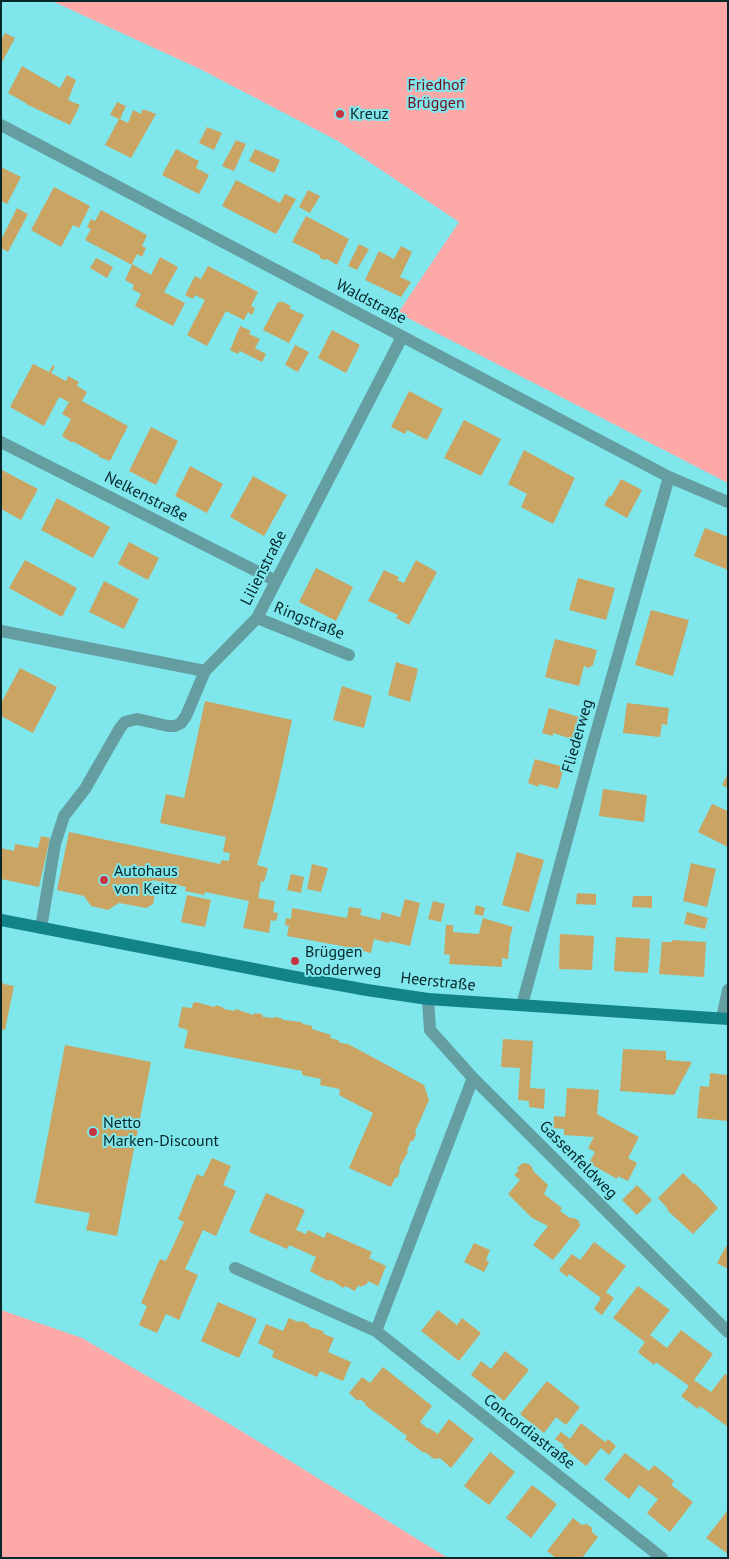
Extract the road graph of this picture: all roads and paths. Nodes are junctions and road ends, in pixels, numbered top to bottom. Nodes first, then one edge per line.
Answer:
1 (1, 125) edge
2 (402, 337) junction
3 (1, 442) edge
4 (669, 477) junction
5 (728, 502) edge
6 (276, 581) junction
7 (257, 618) junction
8 (1, 631) edge
9 (348, 655) dead end
10 (205, 671) junction
11 (1, 920) edge
12 (40, 928) junction
13 (728, 990) edge
14 (428, 999) junction
15 (522, 1005) junction
16 (725, 1018) edge
17 (473, 1078) junction
18 (235, 1268) dead end
19 (376, 1331) junction
20 (728, 1332) edge
21 (662, 1558) edge

1 - 2 street, Waldstraße
2 - 4 street, Waldstraße
2 - 6 street, Lilienstraße
3 - 6 street, Nelkenstraße
4 - 5 street, Waldstraße
4 - 15 street, Fliederweg
6 - 7 street, Lilienstraße
7 - 9 street, Ringstraße
7 - 10 street, Lilienstraße
8 - 10 street
10 - 12 street
11 - 12 main road, Heerstraße
12 - 14 main road, Heerstraße
13 - 16 street
14 - 15 main road, Heerstraße
14 - 17 street, Gassenfeldweg
15 - 16 main road, Heerstraße
17 - 19 street
17 - 20 street, Gassenfeldweg
18 - 19 street, Concordiastraße
19 - 21 street, Concordiastraße

